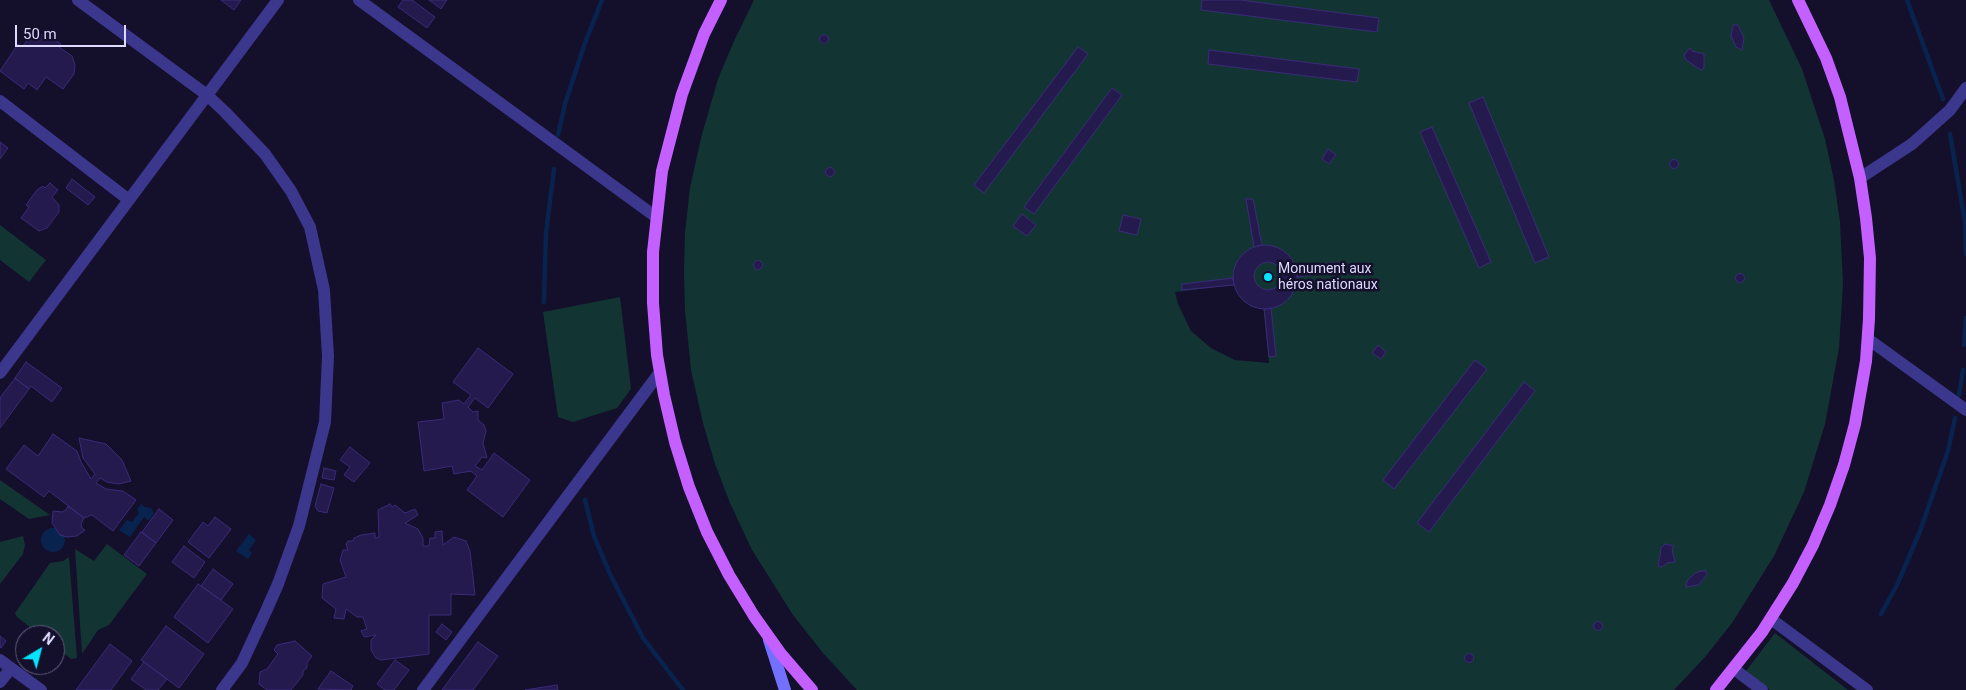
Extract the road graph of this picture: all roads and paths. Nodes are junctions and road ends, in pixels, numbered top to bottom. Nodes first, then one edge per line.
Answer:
1 (78, 0) edge
2 (278, 0) edge
3 (358, 0) edge
4 (721, 0) edge
5 (1798, 0) edge
6 (1966, 88) edge
7 (207, 96) junction
8 (0, 101) edge
9 (1860, 178) junction
10 (129, 200) junction
11 (656, 217) junction
12 (1868, 340) junction
13 (660, 372) junction
14 (0, 373) edge
15 (1966, 410) edge
16 (1771, 619) junction
17 (767, 635) junction
18 (0, 660) edge
19 (11, 668) junction
20 (1734, 669) junction
21 (0, 682) edge
22 (227, 688) edge
23 (1865, 689) edge
24 (41, 690) edge
25 (422, 690) edge
26 (785, 690) edge
27 (812, 690) edge
28 (1716, 690) edge
29 (1762, 690) edge

1 - 7 street
2 - 7 street
3 - 11 street
4 - 11 main road
5 - 9 main road
6 - 9 street
7 - 10 street
7 - 22 street
8 - 10 street
9 - 12 main road
10 - 14 street
11 - 13 main road
12 - 15 street
12 - 16 main road
13 - 17 main road
13 - 25 street
16 - 20 main road
16 - 23 street
17 - 26 main road
17 - 27 main road
18 - 19 street
19 - 21 street
19 - 24 street
20 - 28 main road
20 - 29 street

